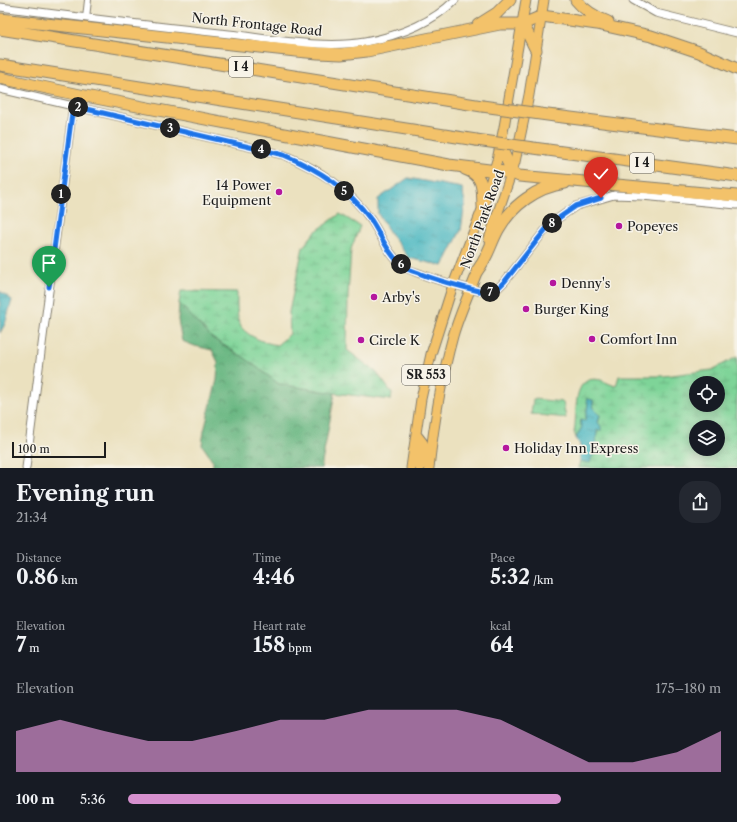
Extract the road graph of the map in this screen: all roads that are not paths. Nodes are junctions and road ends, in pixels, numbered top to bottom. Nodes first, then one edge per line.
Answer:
1 (88, 0) edge
2 (455, 0) edge
3 (510, 0) edge
4 (526, 0) edge
5 (544, 0) edge
6 (576, 0) edge
7 (633, 0) edge
8 (0, 7) edge
9 (542, 16) junction
10 (86, 18) junction
11 (0, 19) edge
12 (523, 24) junction
13 (0, 29) edge
14 (470, 30) junction
15 (737, 33) edge
16 (536, 50) junction
17 (0, 65) edge
18 (737, 65) edge
19 (737, 69) edge
20 (0, 78) edge
21 (0, 89) edge
22 (73, 106) junction
23 (737, 139) edge
24 (500, 146) junction
25 (449, 165) junction
26 (494, 171) junction
27 (513, 173) junction
28 (737, 176) edge
29 (576, 182) junction
30 (737, 196) edge
31 (737, 205) edge
32 (483, 207) junction
33 (477, 271) junction
34 (453, 285) junction
35 (470, 289) junction
36 (416, 434) junction
37 (26, 468) edge
38 (411, 468) edge
39 (420, 468) edge
40 (429, 468) edge

1 - 10 street
2 - 10 street, North Frontage Road
3 - 14 highway
4 - 12 main road, North Park Road / SR 553
5 - 9 main road, North Park Road / SR 553
6 - 18 highway
7 - 15 street
8 - 10 street, North Frontage Road
9 - 12 highway
9 - 16 main road, North Park Road / SR 553
9 - 19 highway
11 - 14 highway
12 - 14 highway
12 - 16 highway
12 - 24 main road, North Park Road / SR 553
13 - 23 highway, I 4, bridge
16 - 27 main road, North Park Road / SR 553
17 - 28 highway, I 4, bridge
20 - 25 highway
21 - 22 street
22 - 34 street
22 - 37 street
24 - 26 main road, North Park Road / SR 553
24 - 27 highway
25 - 26 highway
25 - 32 highway
26 - 27 highway
26 - 32 main road, North Park Road / SR 553
27 - 29 highway
27 - 33 main road, North Park Road / SR 553
29 - 30 highway
29 - 33 highway
31 - 35 street
32 - 34 main road, North Park Road / SR 553
33 - 35 main road, North Park Road / SR 553
34 - 35 street
34 - 36 main road, North Park Road / SR 553
35 - 40 main road, North Park Road / SR 553
36 - 38 main road, North Park Road / SR 553
36 - 39 main road

